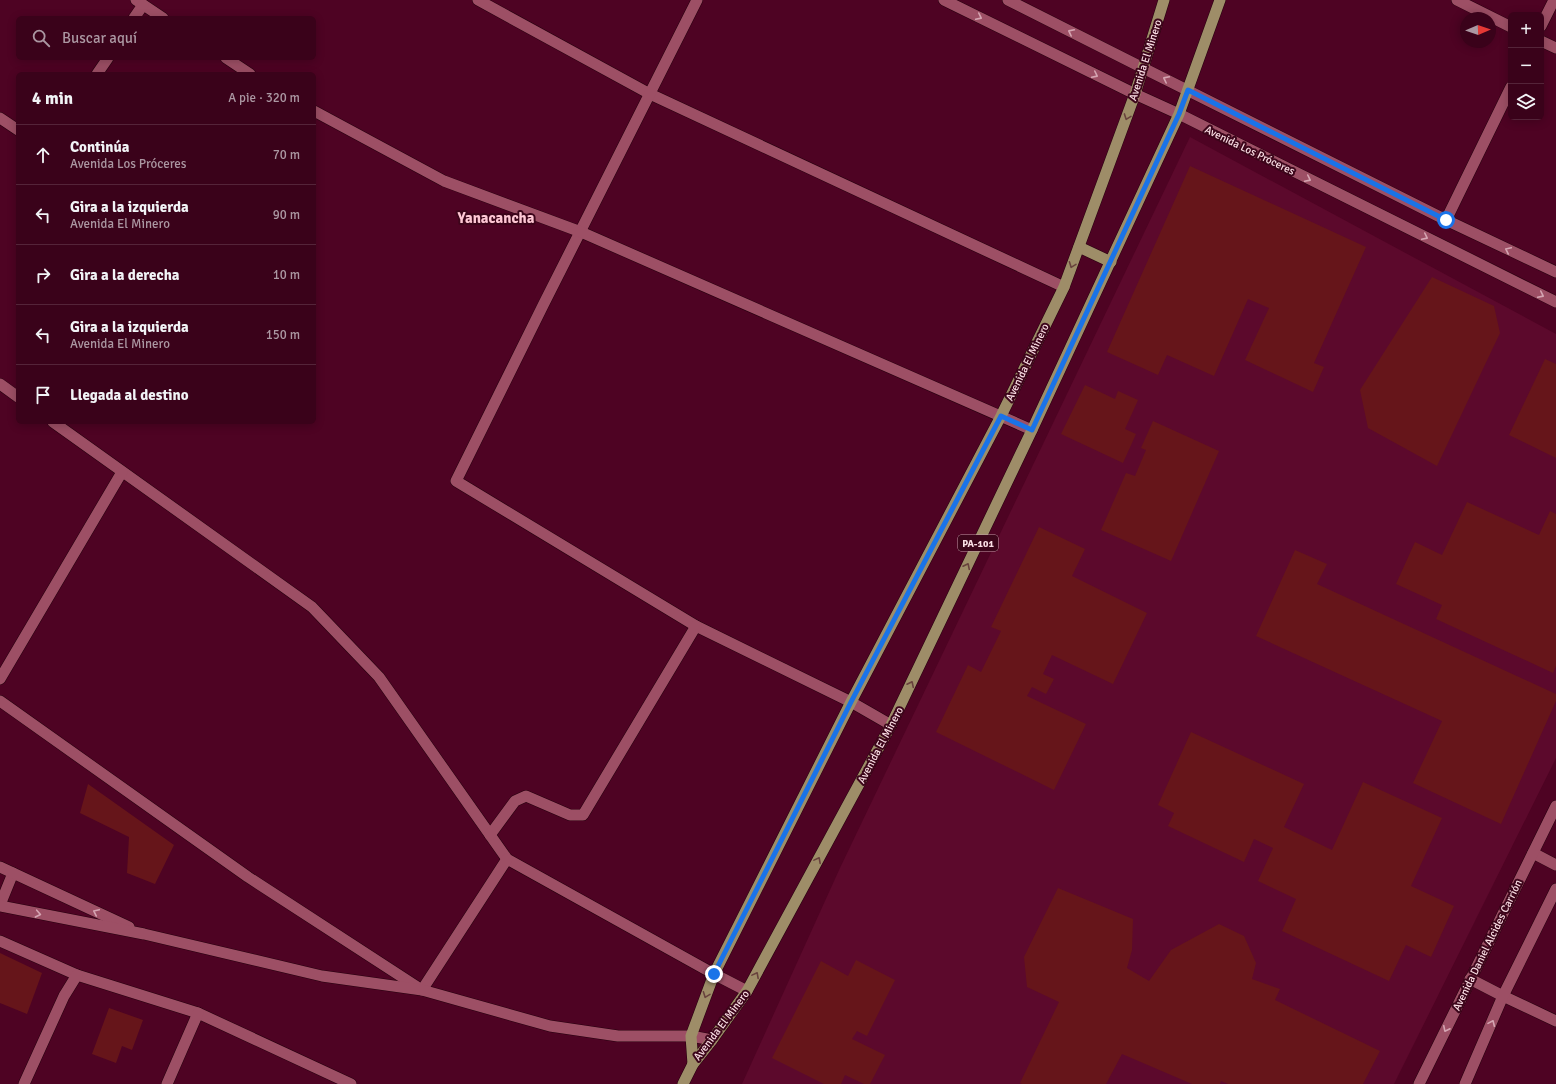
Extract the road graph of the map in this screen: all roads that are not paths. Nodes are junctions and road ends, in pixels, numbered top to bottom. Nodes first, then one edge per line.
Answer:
1 (478, 0) edge
2 (697, 0) edge
3 (944, 0) edge
4 (1008, 0) edge
5 (1164, 0) edge
6 (1220, 0) edge
7 (1457, 0) edge
8 (1554, 0) edge
9 (139, 2) edge
10 (135, 16) edge
11 (160, 16) edge
12 (1544, 20) edge
13 (1508, 26) edge
14 (1544, 42) edge
15 (1556, 48) edge
16 (107, 60) edge
17 (229, 60) edge
18 (1144, 68) junction
19 (98, 72) edge
20 (247, 72) edge
21 (1188, 90) junction
22 (1508, 93) edge
23 (650, 94) junction
24 (1135, 94) junction
25 (316, 112) edge
26 (1179, 114) junction
27 (0, 118) edge
28 (16, 129) edge
29 (1446, 220) junction
30 (581, 232) junction
31 (1079, 246) junction
32 (1111, 262) junction
33 (1556, 272) edge
34 (1064, 287) junction
35 (1556, 302) edge
36 (0, 384) edge
37 (16, 396) edge
38 (1001, 416) junction
39 (56, 424) edge
40 (1032, 430) junction
41 (122, 472) junction
42 (696, 626) junction
43 (0, 679) edge
44 (0, 701) edge
45 (851, 702) junction
46 (891, 726) junction
47 (1556, 806) edge
48 (490, 835) junction
49 (1533, 853) junction
50 (507, 859) junction
51 (1556, 865) edge
52 (0, 867) edge
53 (13, 873) junction
54 (1556, 889) edge
55 (0, 906) edge
56 (144, 934) junction
57 (0, 941) edge
58 (714, 974) junction
59 (77, 975) junction
60 (1470, 979) junction
61 (422, 990) junction
62 (747, 991) junction
63 (1503, 996) junction
64 (198, 1014) junction
65 (1556, 1021) edge
66 (691, 1036) junction
67 (712, 1040) junction
68 (693, 1064) junction
69 (24, 1084) edge
70 (167, 1084) edge
71 (351, 1084) edge
72 (683, 1084) edge
73 (1419, 1084) edge
74 (1465, 1084) edge

1 - 23 street
2 - 23 street
3 -> 24 street, Avenida Los Próceres
18 -> 4 street
5 - 18 main road, Avenida El Minero
6 - 21 main road, Avenida El Minero / PA-101
7 - 13 street
8 - 12 street
9 - 10 street
9 - 11 street
14 - 15 street
16 - 19 street
17 - 20 street
21 -> 18 street
18 - 24 main road, Avenida El Minero
21 - 26 main road, Avenida El Minero / PA-101
21 - 29 street
22 - 29 street
23 - 30 street
23 - 34 street
24 - 26 street, Avenida Los Próceres
24 -> 31 main road, Avenida El Minero
25 - 30 street
26 - 32 main road, Avenida El Minero / PA-101
26 -> 35 street, Avenida Los Próceres
27 - 28 street
33 -> 29 street
30 - 38 street
30 - 42 street
31 - 32 main road
31 -> 34 main road, Avenida El Minero
32 - 40 main road, Avenida El Minero / PA-101
34 - 38 main road, Avenida El Minero
36 - 37 street
38 - 40 street
38 - 45 main road, Avenida El Minero
39 - 41 street
46 -> 40 main road, Avenida El Minero / PA-101
41 - 43 street
41 - 48 street
42 - 45 street
42 - 48 street
44 - 61 street
45 - 46 street
45 - 58 main road, Avenida El Minero
62 -> 46 main road, Avenida El Minero / PA-101
47 - 49 street, Avenida Daniel Alcides Carrión
48 - 50 street
49 - 51 street
49 - 60 street, Avenida Daniel Alcides Carrión
50 - 58 street
50 - 61 street
52 - 53 street
53 - 55 street
56 -> 53 street
54 - 63 street
55 -> 56 street
56 - 61 street
57 - 59 street
58 - 62 street
58 -> 66 main road, Avenida El Minero
59 - 64 street
59 - 69 street
60 - 63 street
60 -> 73 street, Avenida Daniel Alcides Carrión
61 - 66 street
62 - 67 main road, Avenida El Minero / PA-101
63 - 65 street
74 -> 63 street
64 - 70 street
64 - 71 street
66 - 67 street
66 - 68 main road, Avenida El Minero
67 - 68 main road, Avenida El Minero / PA-101
68 - 72 main road, PA-101

